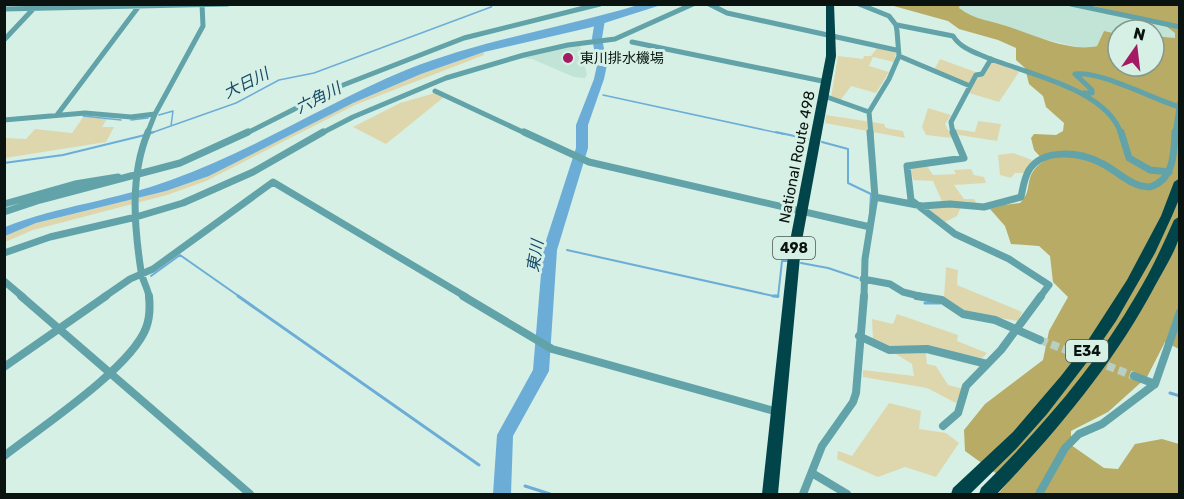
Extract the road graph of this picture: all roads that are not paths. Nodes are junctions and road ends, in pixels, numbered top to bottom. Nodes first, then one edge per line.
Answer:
1 (228, 4) edge
2 (600, 4) edge
3 (693, 4) edge
4 (708, 4) edge
5 (830, 4) edge
6 (859, 4) edge
7 (1071, 4) edge
8 (202, 5) edge
9 (36, 6) edge
10 (139, 6) junction
11 (4, 9) edge
12 (897, 26) junction
13 (1179, 27) edge
14 (831, 35) junction
15 (4, 40) edge
16 (632, 42) dead end
17 (898, 53) junction
18 (991, 59) junction
19 (826, 82) junction
20 (970, 86) junction
21 (435, 91) dead end
22 (1080, 93) junction
23 (824, 96) junction
24 (1179, 105) edge
25 (869, 112) junction
26 (155, 114) junction
27 (57, 115) junction
28 (4, 120) edge
29 (1169, 171) junction
30 (134, 177) junction
31 (1179, 182) edge
32 (875, 197) junction
33 (4, 204) edge
34 (915, 204) junction
35 (4, 212) edge
36 (801, 212) junction
37 (136, 216) junction
38 (1179, 220) edge
39 (870, 227) junction
40 (4, 253) edge
41 (141, 274) junction
42 (864, 279) junction
43 (4, 280) edge
44 (1179, 312) edge
45 (1017, 328) junction
46 (60, 329) junction
47 (860, 336) junction
48 (1040, 340) tunnel mouth
49 (987, 364) junction
50 (4, 367) edge
51 (111, 373) junction
52 (1134, 376) tunnel mouth
53 (1155, 384) junction
54 (778, 412) junction
55 (943, 426) dead end
56 (4, 456) edge
57 (812, 473) junction
58 (250, 495) edge
59 (770, 495) edge
60 (803, 495) edge
61 (847, 495) edge
62 (958, 495) edge
63 (987, 495) edge
64 (1039, 495) edge

1 - 8 street
2 - 30 street
3 - 37 street
4 - 14 street
5 - 14 highway, National Route 498 / 498
6 - 12 street
7 - 13 street
8 - 10 street
8 - 26 street
9 - 10 street
9 - 11 street
9 - 15 street
10 - 27 street
12 - 17 street
12 - 18 street
14 - 17 street
14 - 19 highway, National Route 498 / 498
16 - 19 street
17 - 20 street
17 - 25 street
18 - 20 street
18 - 22 street
19 - 23 highway, National Route 498 / 498
20 - 34 street
21 - 36 street
22 - 24 street
22 - 29 street
23 - 25 street
23 - 36 highway, National Route 498 / 498
24 - 29 street
25 - 32 street
26 - 27 street
26 - 30 street
27 - 28 street
29 - 34 street
30 - 33 street
30 - 35 street
30 - 37 street
31 - 62 highway, E34
32 - 34 street
32 - 39 street
34 - 45 street
36 - 39 street
36 - 54 highway, National Route 498 / 498
37 - 40 street
37 - 41 street
38 - 63 highway, E34
39 - 42 street
41 - 46 street
41 - 51 street
41 - 54 street
42 - 45 street
42 - 47 street
43 - 46 street
44 - 53 street
45 - 48 street
45 - 49 street
46 - 50 street
46 - 51 street
47 - 49 street
47 - 57 street
49 - 55 street
51 - 56 street
51 - 58 street
52 - 53 street
53 - 64 street
54 - 59 highway, National Route 498 / 498
57 - 60 street
57 - 61 street

